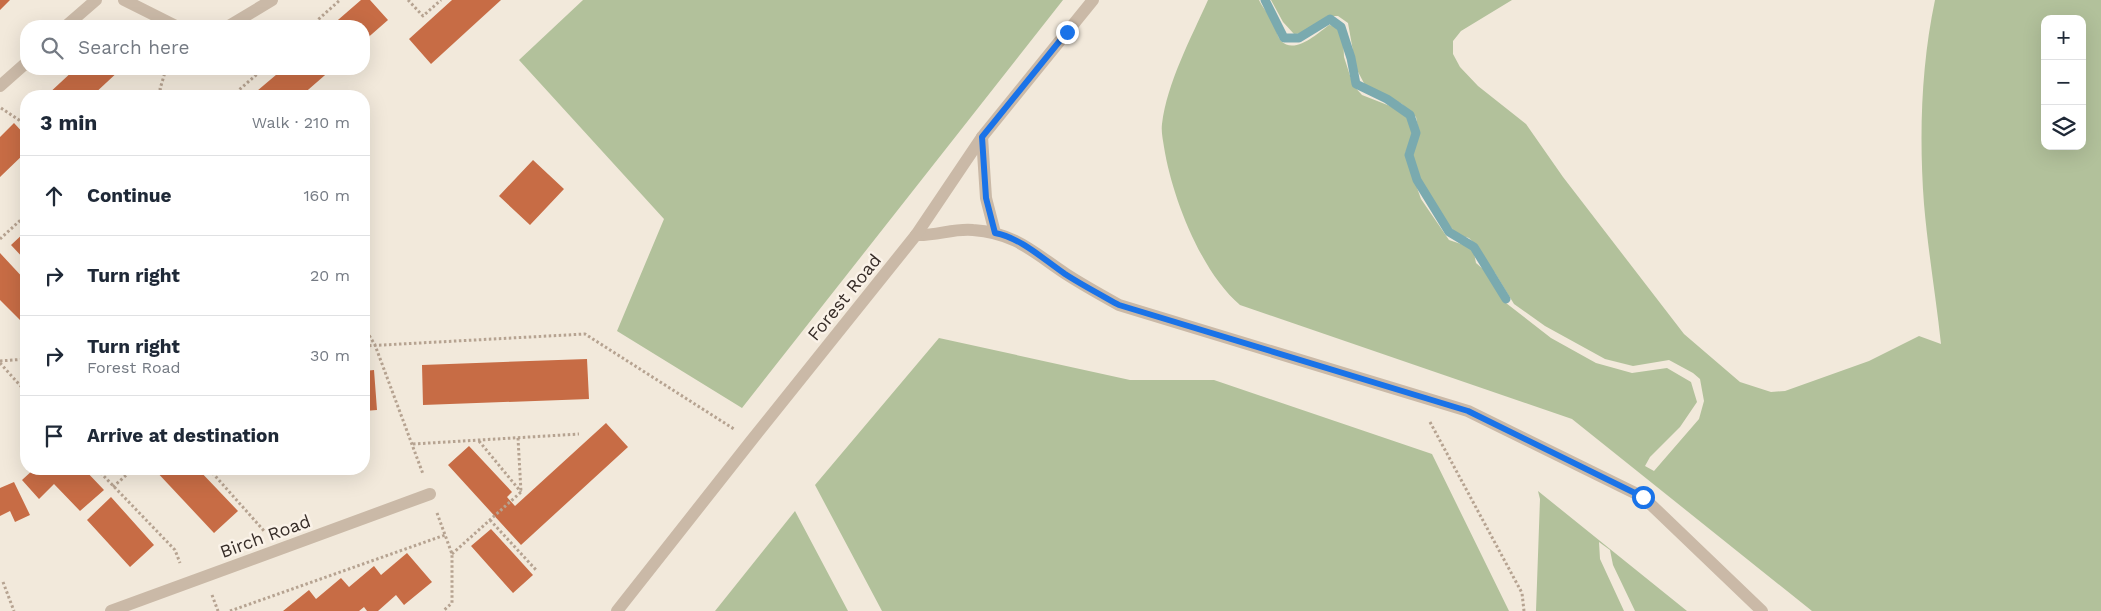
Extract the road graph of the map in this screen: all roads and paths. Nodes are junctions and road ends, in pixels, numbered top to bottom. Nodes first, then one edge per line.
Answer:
1 (96, 0) edge
2 (124, 0) edge
3 (272, 0) edge
4 (340, 0) edge
5 (408, 0) edge
6 (441, 0) edge
7 (1092, 0) edge
8 (73, 20) edge
9 (164, 20) edge
10 (240, 20) edge
11 (318, 20) edge
12 (20, 68) edge
13 (164, 75) edge
14 (256, 75) edge
15 (0, 86) edge
16 (160, 89) edge
17 (239, 90) edge
18 (0, 107) edge
19 (20, 121) edge
20 (982, 137) junction
21 (20, 221) edge
22 (995, 233) junction
23 (916, 235) junction
24 (0, 239) edge
25 (370, 336) edge
26 (376, 345) junction
27 (370, 346) edge
28 (20, 360) edge
29 (0, 362) edge
30 (20, 385) edge
31 (1416, 395) junction
32 (579, 434) dead end
33 (518, 438) junction
34 (479, 441) junction
35 (751, 441) junction
36 (413, 444) junction
37 (102, 475) edge
38 (126, 475) edge
39 (214, 475) edge
40 (113, 487) junction
41 (521, 492) junction
42 (430, 494) junction
43 (490, 520) junction
44 (446, 535) junction
45 (281, 550) junction
46 (452, 554) junction
47 (537, 571) dead end
48 (195, 579) junction
49 (3, 582) dead end
50 (242, 609) edge
51 (14, 611) edge
52 (111, 611) edge
53 (230, 611) edge
54 (443, 611) edge
55 (618, 611) edge
56 (1524, 611) edge
57 (1762, 611) edge

1 - 8 street
2 - 9 street
3 - 10 street
4 - 11 path
5 - 6 path
7 - 20 street, Forest Road
12 - 15 street
13 - 16 path
14 - 17 path
18 - 19 path
20 - 22 street
20 - 23 street, Forest Road
21 - 24 path
22 - 23 street
22 - 31 street
23 - 35 street, Forest Road
25 - 26 path
26 - 27 path
26 - 35 path
26 - 36 path
28 - 29 path
29 - 30 path
31 - 56 path
31 - 57 street
32 - 33 path
33 - 34 path
33 - 41 path
34 - 36 path
34 - 41 path
35 - 55 street, Forest Road
36 - 42 path
37 - 40 path
38 - 40 path
39 - 45 path
40 - 48 path
41 - 43 path
42 - 44 path
42 - 45 street, Birch Road
43 - 46 path
43 - 47 path
44 - 46 path
44 - 50 path
45 - 48 street, Birch Road
46 - 54 path
48 - 52 street, Birch Road
49 - 51 path
50 - 53 path

